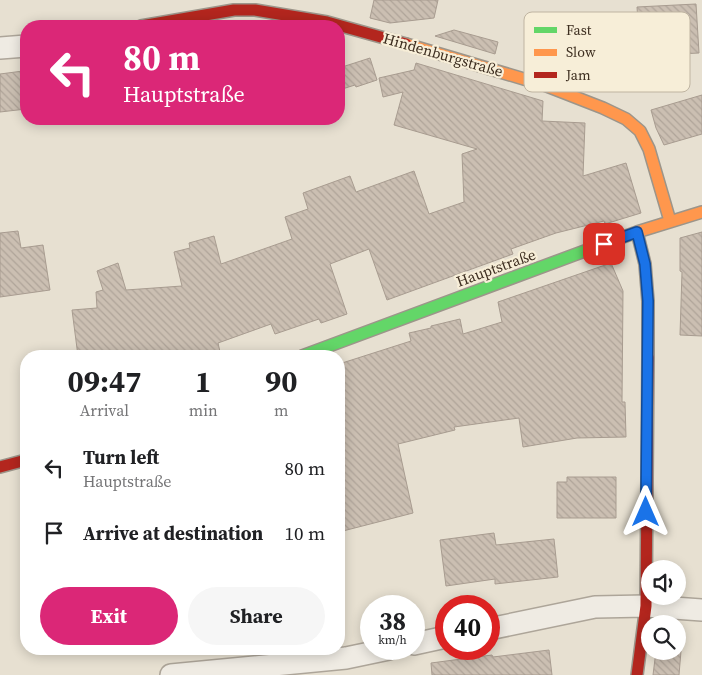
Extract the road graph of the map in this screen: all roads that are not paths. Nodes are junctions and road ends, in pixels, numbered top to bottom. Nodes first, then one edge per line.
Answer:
1 (176, 20) edge
2 (316, 20) edge
3 (345, 27) edge
4 (20, 46) edge
5 (0, 48) edge
6 (524, 79) edge
7 (562, 92) edge
8 (702, 212) edge
9 (670, 221) junction
10 (637, 232) junction
11 (318, 350) edge
12 (20, 462) edge
13 (0, 467) edge
14 (646, 606) junction
15 (702, 610) edge
16 (500, 627) edge
17 (360, 655) edge
18 (171, 675) edge
19 (637, 675) edge

1 - 2 street, Hindenburgstraße
3 - 6 street, Hindenburgstraße
4 - 5 street
7 - 9 street, Hindenburgstraße
8 - 9 street, Hauptstraße
9 - 10 street, Hauptstraße
10 - 11 street, Hauptstraße
10 - 14 street
12 - 13 street
14 - 15 street
14 - 16 street
14 - 19 street
17 - 18 street

